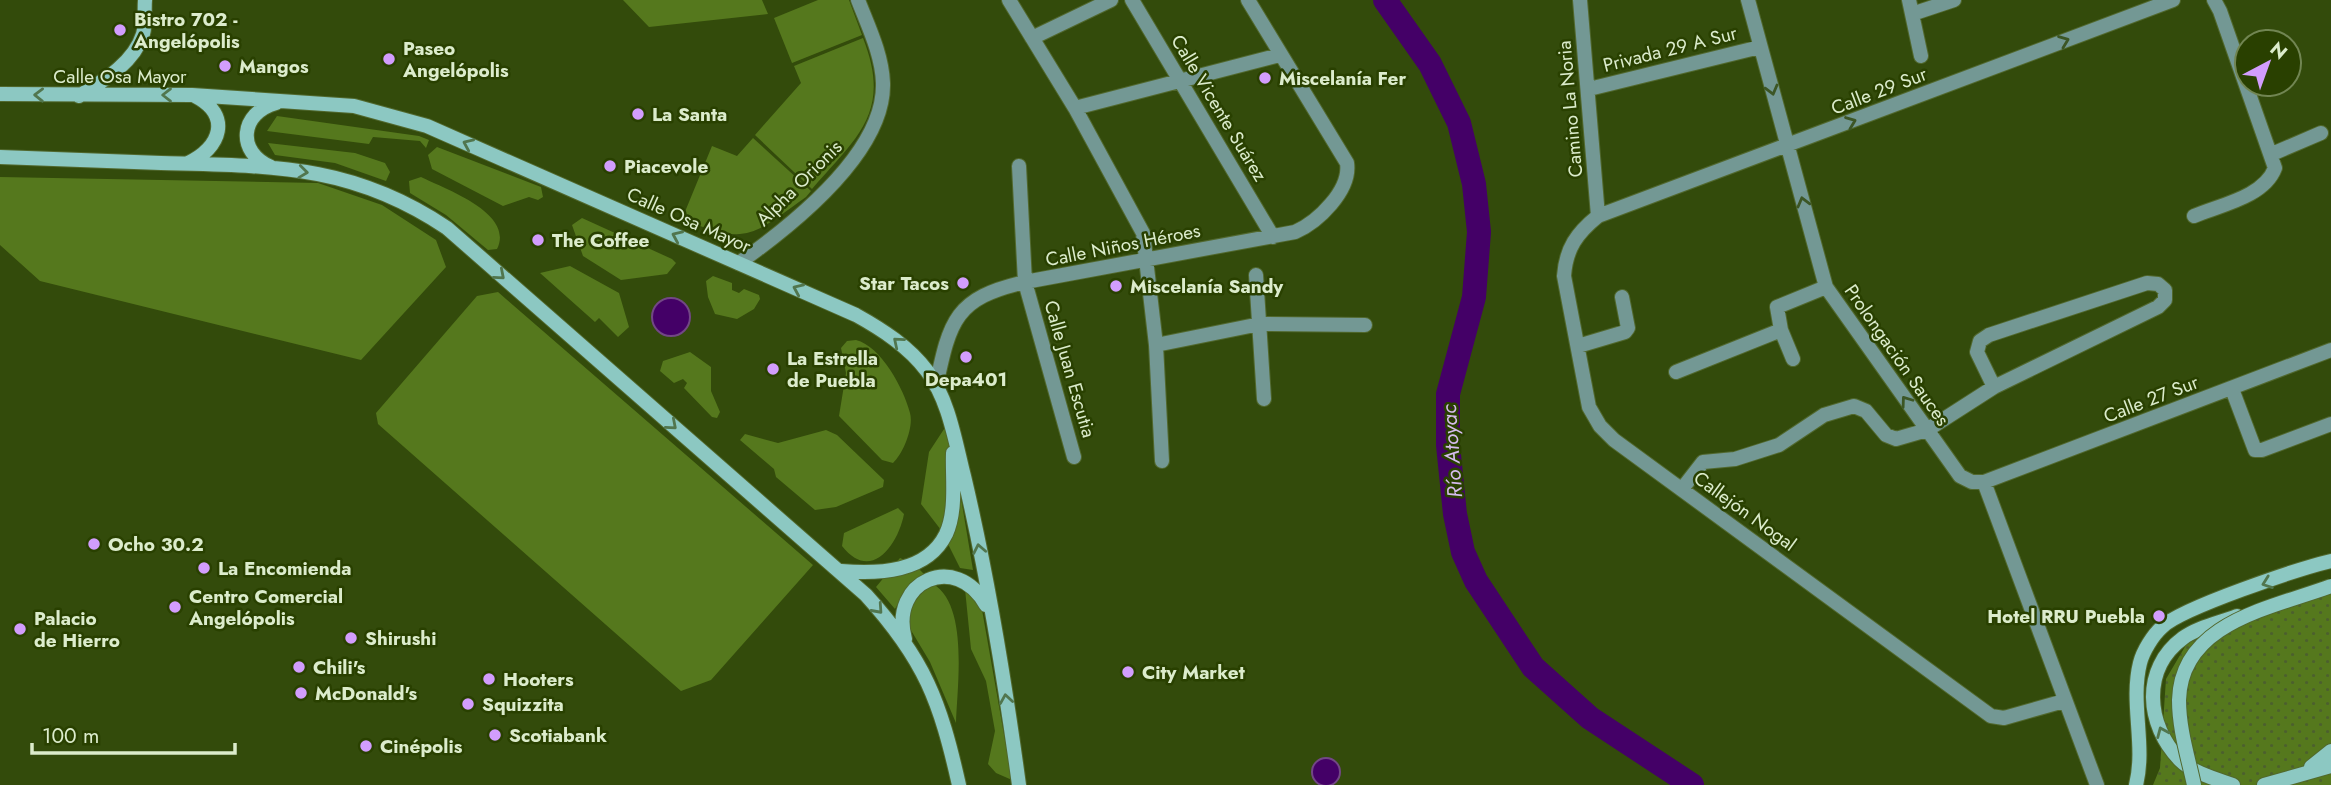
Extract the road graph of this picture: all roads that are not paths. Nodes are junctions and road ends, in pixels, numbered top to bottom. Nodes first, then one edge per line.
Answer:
1 (145, 0) edge
2 (858, 0) edge
3 (1009, 0) edge
4 (1111, 0) edge
5 (1132, 0) edge
6 (1248, 0) edge
7 (1580, 0) edge
8 (1748, 0) edge
9 (1954, 0) edge
10 (2173, 0) edge
11 (2214, 0) edge
12 (1910, 7) edge
13 (1032, 38) junction
14 (1760, 47) junction
15 (1280, 55) junction
16 (1921, 56) dead end
17 (1181, 82) junction
18 (1589, 89) junction
19 (0, 94) edge
20 (192, 95) junction
21 (79, 96) junction
22 (284, 101) junction
23 (1075, 108) junction
24 (2321, 133) dead end
25 (1787, 146) junction
26 (2272, 154) junction
27 (0, 157) edge
28 (187, 163) junction
29 (1019, 166) dead end
30 (273, 168) junction
31 (1598, 216) junction
32 (2194, 216) dead end
33 (1273, 237) junction
34 (1148, 259) junction
35 (739, 264) junction
36 (1256, 275) dead end
37 (1026, 282) junction
38 (1826, 287) junction
39 (1622, 298) dead end
40 (1260, 324) junction
41 (1365, 325) dead end
42 (1782, 330) junction
43 (1156, 345) junction
44 (1581, 345) junction
45 (2331, 350) edge
46 (1793, 359) dead end
47 (1676, 372) dead end
48 (936, 386) junction
49 (1994, 387) junction
50 (2232, 388) junction
51 (1264, 399) dead end
52 (2331, 424) edge
53 (1927, 430) junction
54 (954, 435) junction
55 (1074, 457) dead end
56 (1162, 461) dead end
57 (1984, 482) junction
58 (1682, 489) junction
59 (2331, 561) edge
60 (841, 571) junction
61 (2331, 585) edge
62 (992, 616) junction
63 (906, 641) junction
64 (2064, 701) junction
65 (2331, 751) edge
66 (2331, 766) edge
67 (2307, 770) junction
68 (959, 785) edge
69 (1019, 785) edge
70 (2097, 785) edge
71 (2137, 785) edge
72 (2194, 785) edge
73 (2233, 785) edge
74 (2264, 785) edge

1 - 21 street
2 - 35 street, Alpha Orionis
3 - 13 street
4 - 13 street
5 - 17 street, Calle Vicente Suárez
6 - 15 street
7 - 18 street, Camino La Noria
8 - 14 street, Prolongación Sauces
9 - 12 street
25 -> 10 street, Calle 29 Sur
11 - 26 street
12 - 16 street
13 - 23 street
14 - 18 street, Privada 29 A Sur
14 -> 25 street, Prolongación Sauces
15 - 17 street
15 - 33 street, Calle Niños Héroes
17 - 23 street
17 - 33 street, Calle Vicente Suárez
18 - 31 street, Camino La Noria
21 -> 19 street, Calle Osa Mayor
20 -> 21 street, Calle Osa Mayor
20 - 22 street, Calle Osa Mayor
20 - 28 street
22 - 30 street
35 -> 22 street, Calle Osa Mayor
23 - 34 street
24 - 26 street
25 - 31 street, Calle 29 Sur
38 -> 25 street, Prolongación Sauces
26 - 32 street
27 - 28 street
28 - 30 street
29 - 37 street, Calle Juan Escutia
30 -> 60 street
31 - 44 street, Callejón Nogal
33 - 34 street, Calle Niños Héroes
34 - 37 street, Calle Niños Héroes
34 - 43 street
48 -> 35 street, Calle Osa Mayor
36 - 40 street
37 - 48 street, Calle Niños Héroes
37 - 55 street, Calle Juan Escutia
38 - 42 street
53 -> 38 street, Prolongación Sauces
39 - 44 street
40 - 41 street
40 - 43 street
40 - 51 street
42 - 46 street
42 - 47 street
43 - 56 street
44 - 58 street, Callejón Nogal
45 - 50 street, Calle 27 Sur
48 - 54 street, Calle Osa Mayor
49 - 49 street
49 - 53 street
50 - 52 street
50 - 57 street, Calle 27 Sur
53 - 57 street, Prolongación Sauces
53 - 58 street
54 - 60 street
62 -> 54 street, Calle Osa Mayor
57 - 64 street
58 - 64 street, Callejón Nogal
59 -> 71 street
60 -> 63 street
61 - 72 street, bridge
73 -> 61 street
62 - 63 street
69 -> 62 street, Calle Osa Mayor
63 - 68 street
64 - 70 street
65 - 67 street
66 - 67 street
67 - 74 street

